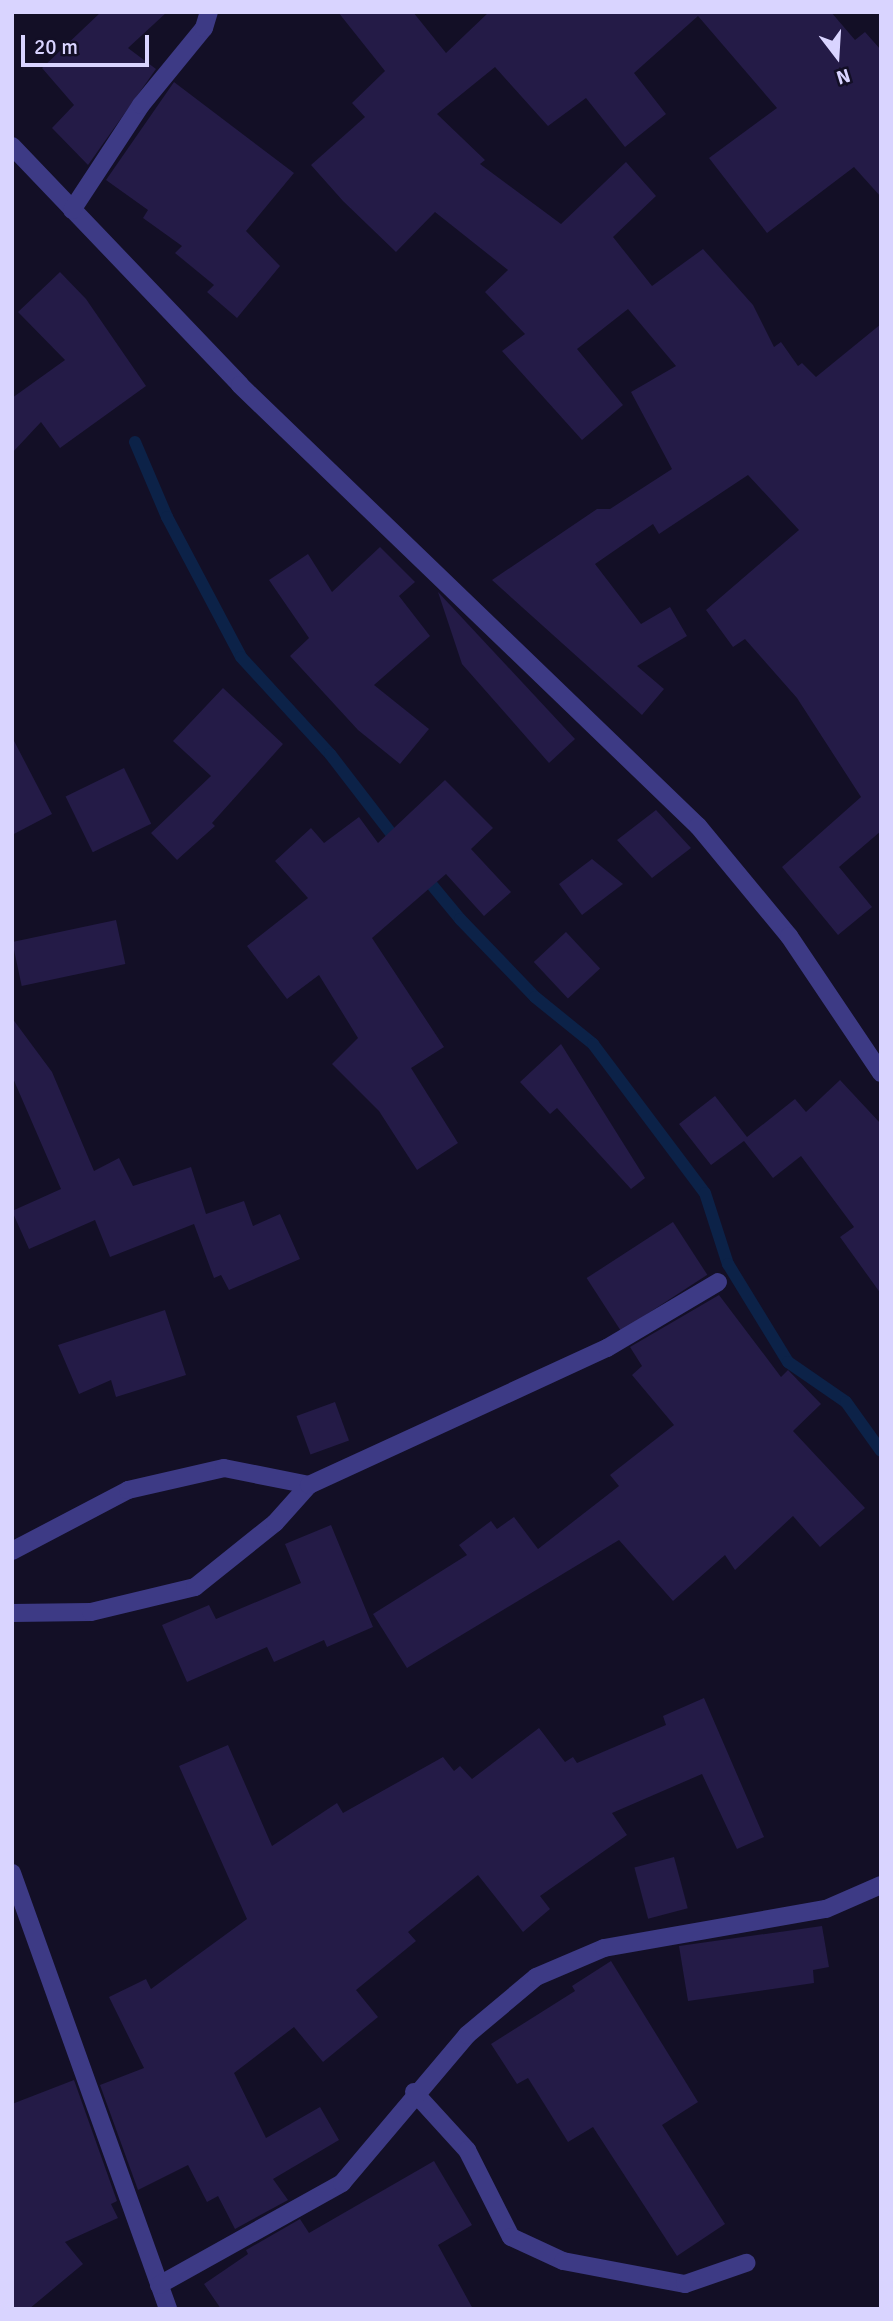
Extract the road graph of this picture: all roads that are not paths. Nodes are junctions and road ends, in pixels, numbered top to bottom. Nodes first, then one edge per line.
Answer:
1 (209, 12) edge
2 (12, 146) edge
3 (72, 210) junction
4 (881, 1073) edge
5 (718, 1282) dead end
6 (309, 1485) junction
7 (12, 1551) edge
8 (12, 1613) edge
9 (12, 1873) edge
10 (881, 1885) edge
11 (414, 2092) junction
12 (746, 2263) dead end
13 (159, 2285) junction
14 (168, 2309) edge

1 - 3 street
2 - 3 street
3 - 4 street
5 - 6 street
6 - 7 street
6 - 8 street
9 - 13 street
10 - 11 street
11 - 12 street
11 - 13 street
13 - 14 street

